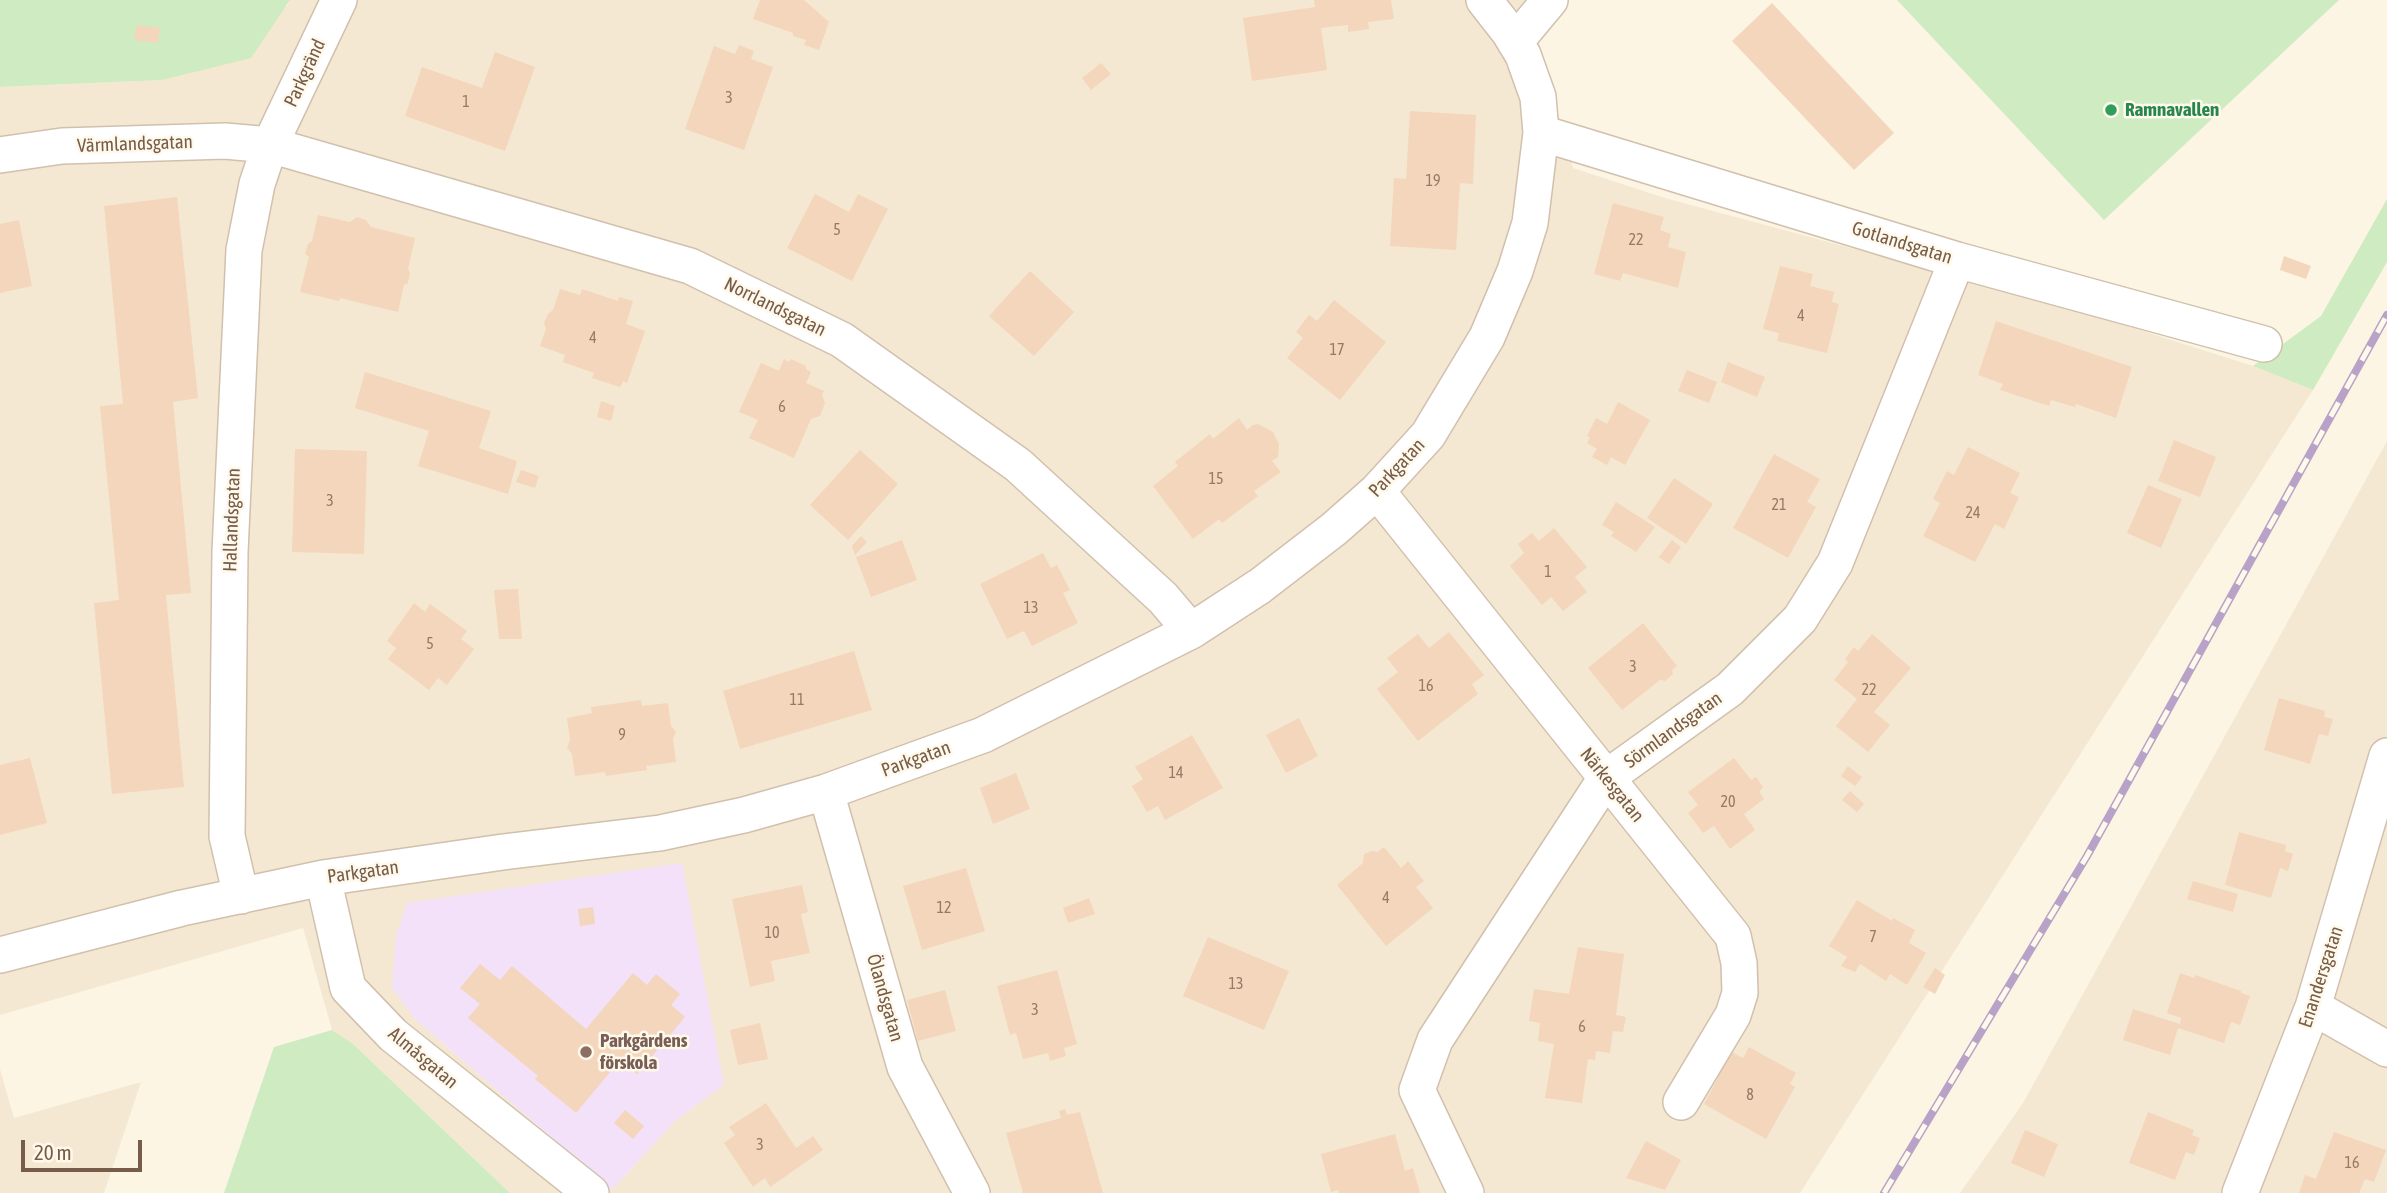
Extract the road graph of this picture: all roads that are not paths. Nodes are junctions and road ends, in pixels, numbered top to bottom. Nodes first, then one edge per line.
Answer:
1 (339, 0) edge
2 (1484, 0) edge
3 (1550, 0) edge
4 (1515, 42) junction
5 (1541, 133) junction
6 (270, 145) junction
7 (0, 155) edge
8 (1957, 260) junction
9 (2264, 344) dead end
10 (1377, 491) junction
11 (1191, 631) junction
12 (2387, 756) edge
13 (1606, 778) junction
14 (827, 792) junction
15 (323, 878) junction
16 (241, 896) junction
17 (0, 956) edge
18 (2313, 1007) junction
19 (2387, 1049) edge
20 (1681, 1102) dead end
21 (591, 1193) edge
22 (972, 1193) edge
23 (1466, 1193) edge
24 (2240, 1193) edge

1 - 6 street, Parkgränd
2 - 4 street
3 - 4 street
4 - 5 street
5 - 8 street, Gotlandsgatan
5 - 10 street, Parkgatan
6 - 7 street, Värmlandsgatan
6 - 11 street, Norrlandsgatan
6 - 16 street, Hallandsgatan
8 - 9 street, Gotlandsgatan
8 - 13 street, Sörmlandsgatan
10 - 11 street, Parkgatan
10 - 13 street, Närkesgatan
11 - 14 street, Parkgatan
12 - 18 street, Enandersgatan
13 - 20 street, Närkesgatan
13 - 23 street, Sörmlandsgatan
14 - 15 street, Parkgatan
14 - 22 street, Ölandsgatan
15 - 16 street, Parkgatan
15 - 21 street, Almåsgatan
16 - 17 street, Parkgatan
18 - 19 street
18 - 24 street, Enandersgatan

